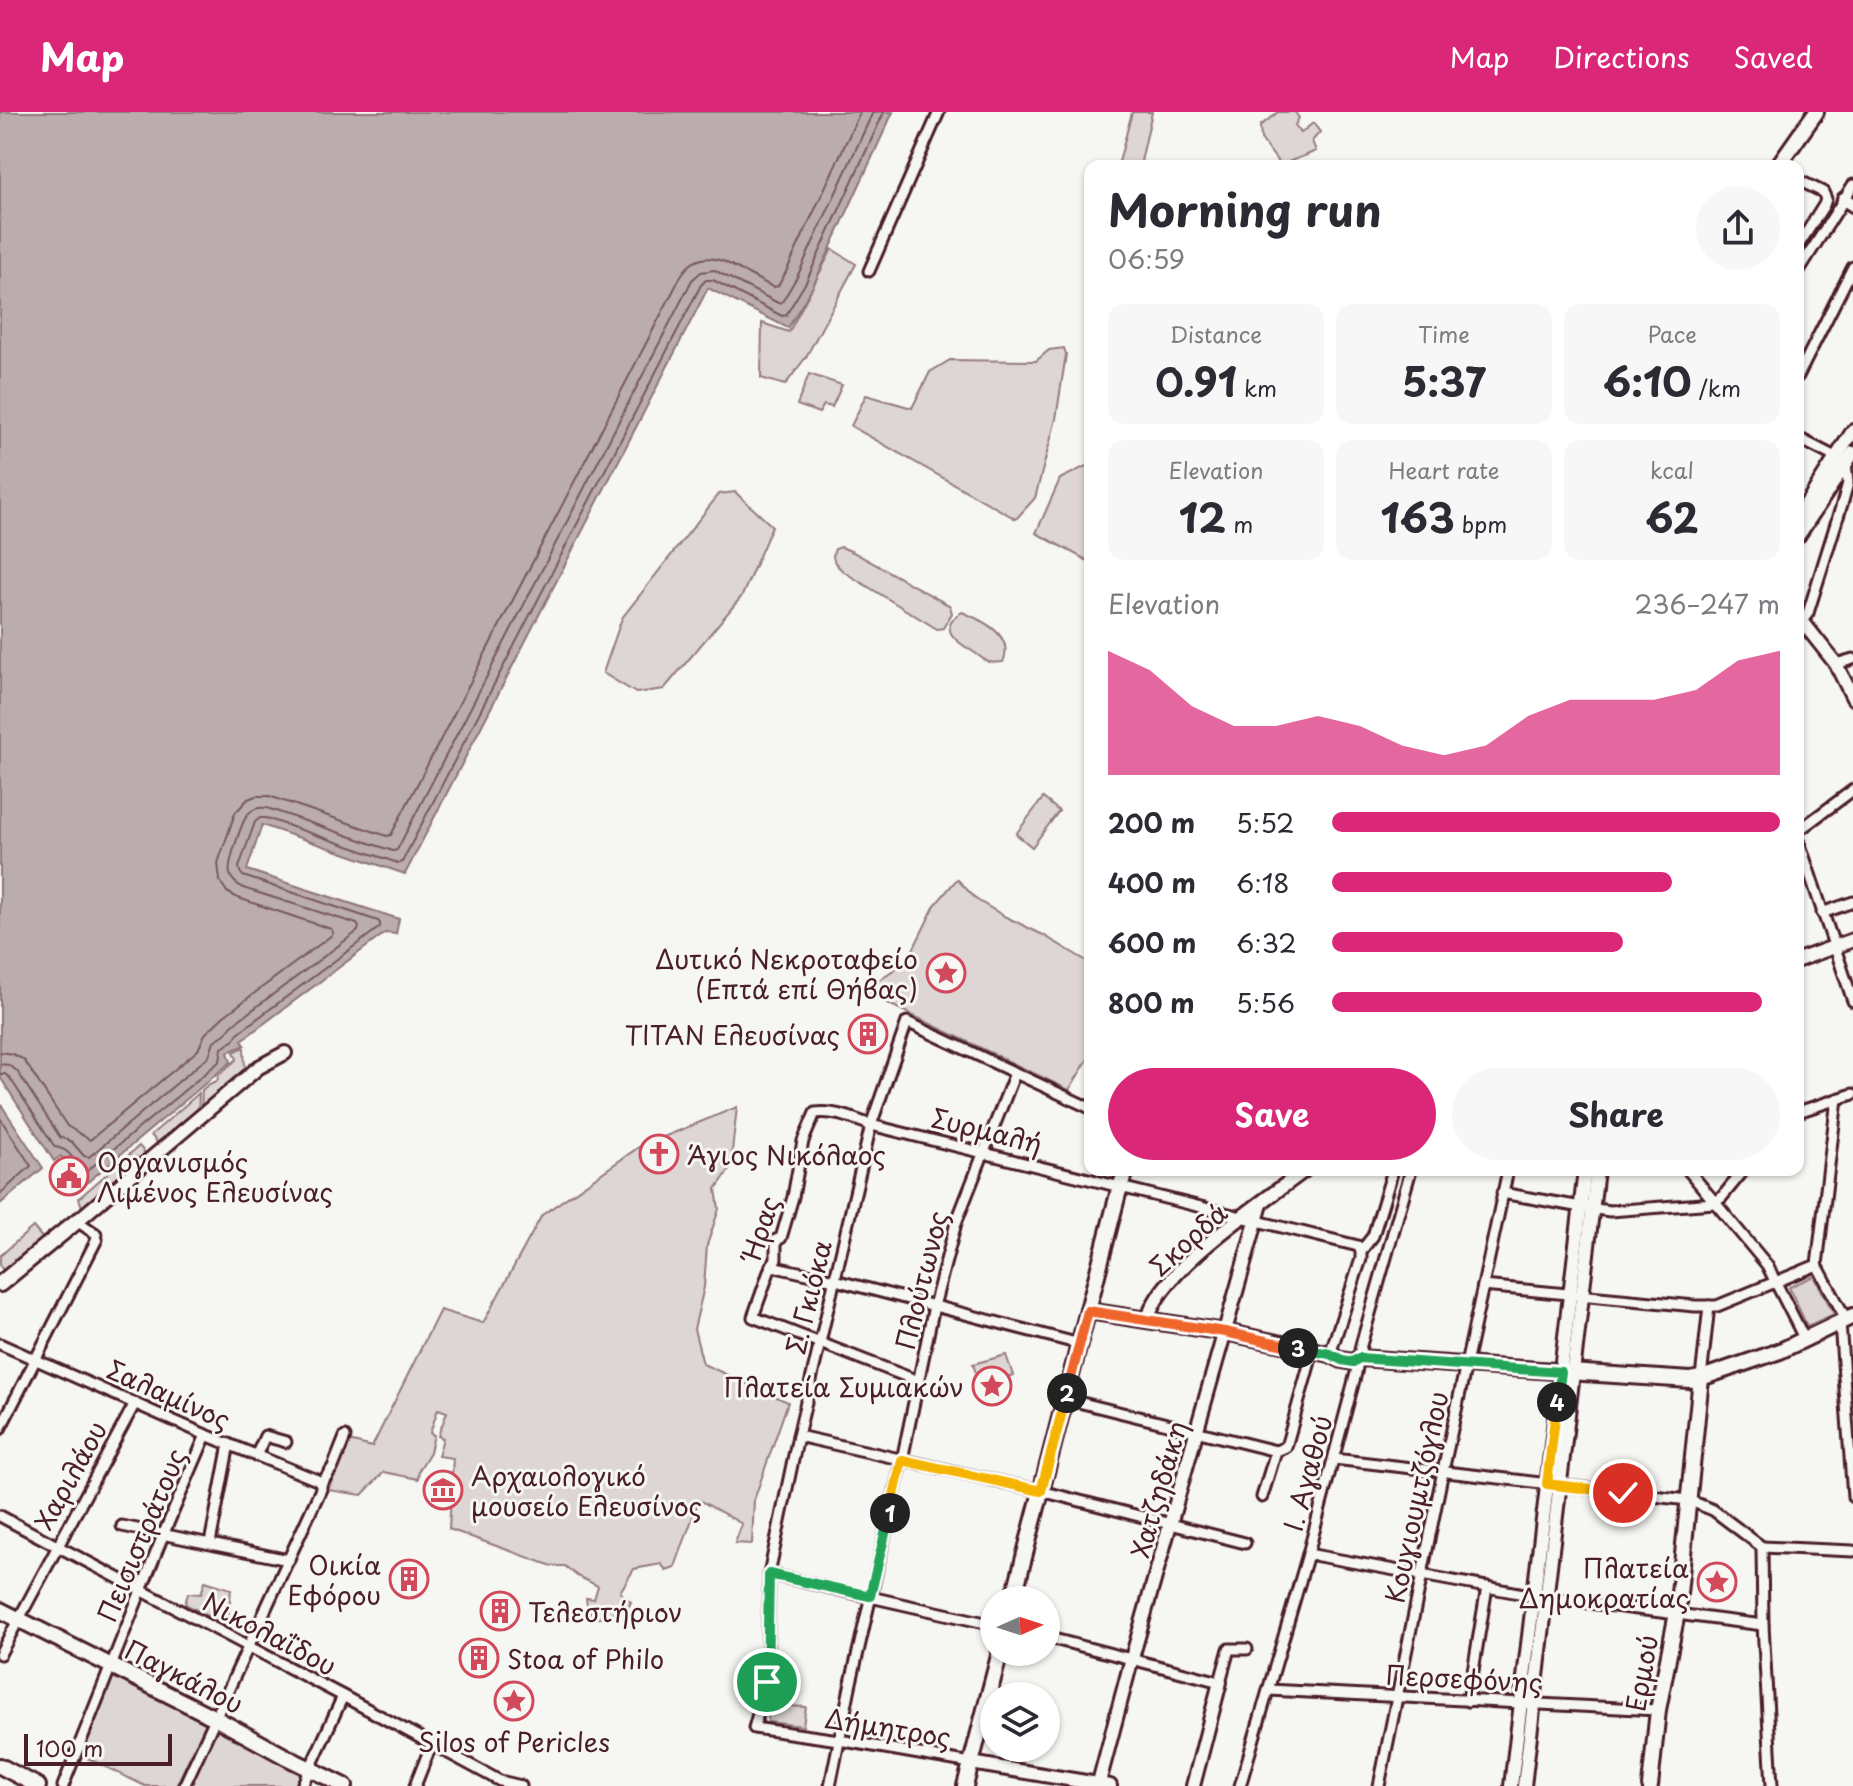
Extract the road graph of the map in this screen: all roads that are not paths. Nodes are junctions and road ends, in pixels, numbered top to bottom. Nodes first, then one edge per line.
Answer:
1 (939, 112) edge
2 (1816, 112) edge
3 (1782, 160) edge
4 (1804, 183) edge
5 (1853, 185) edge
6 (1848, 202) edge
7 (1804, 237) edge
8 (1804, 264) edge
9 (1853, 267) edge
10 (869, 271) dead end
11 (1804, 364) edge
12 (1853, 431) edge
13 (1804, 441) edge
14 (1847, 460) edge
15 (1804, 510) edge
16 (1804, 527) edge
17 (1804, 616) edge
18 (1804, 623) edge
19 (1853, 659) edge
20 (1836, 664) junction
21 (1853, 698) edge
22 (1853, 790) edge
23 (1804, 827) edge
24 (1804, 858) edge
25 (1853, 902) edge
26 (1822, 913) junction
27 (1853, 940) edge
28 (1835, 946) junction
29 (1804, 958) edge
30 (1853, 1001) edge
31 (285, 1053) dead end
32 (1015, 1073) junction
33 (1853, 1094) edge
34 (1837, 1099) junction
35 (1084, 1105) edge
36 (1804, 1110) edge
37 (822, 1112) joint
38 (871, 1125) junction
39 (983, 1152) junction
40 (1124, 1176) edge
41 (1297, 1176) edge
42 (1391, 1176) edge
43 (1409, 1176) edge
44 (1506, 1176) edge
45 (1585, 1176) edge
46 (1595, 1176) edge
47 (1693, 1176) edge
48 (1739, 1176) edge
49 (1120, 1186) junction
50 (1502, 1193) junction
51 (1714, 1203) junction
52 (1586, 1208) junction
53 (1250, 1219) junction
54 (77, 1221) junction
55 (1361, 1251) junction
56 (1817, 1265) junction
57 (771, 1266) junction
58 (835, 1280) junction
59 (1777, 1282) junction
60 (0, 1284) edge
61 (1483, 1286) junction
62 (1577, 1294) junction
63 (934, 1306) junction
64 (1709, 1306) junction
65 (1088, 1311) junction
66 (1846, 1319) edge
67 (1148, 1320) junction
68 (1225, 1332) junction
69 (1805, 1340) junction
70 (818, 1342) junction
71 (0, 1344) edge
72 (1080, 1344) junction
73 (1313, 1351) junction
74 (1330, 1354) junction
75 (1359, 1358) junction
76 (35, 1360) junction
77 (1465, 1366) junction
78 (1567, 1372) junction
79 (1701, 1378) junction
80 (918, 1381) junction
81 (1066, 1399) junction
82 (135, 1403) junction
83 (1850, 1424) edge
84 (0, 1429) edge
85 (1198, 1431) junction
86 (206, 1435) junction
87 (798, 1436) junction
88 (345, 1437) dead end
89 (286, 1442) dead end
90 (229, 1444) junction
91 (1276, 1451) junction
92 (256, 1456) junction
93 (1334, 1459) junction
94 (902, 1460) junction
95 (1443, 1471) junction
96 (321, 1484) junction
97 (1553, 1485) junction
98 (1041, 1491) junction
99 (1262, 1497) dead end
100 (1853, 1497) edge
101 (1688, 1500) junction
102 (0, 1516) edge
103 (1172, 1523) junction
104 (122, 1526) dead end
105 (164, 1533) junction
106 (210, 1543) junction
107 (1245, 1543) dead end
108 (56, 1547) junction
109 (1762, 1547) junction
110 (1853, 1551) edge
111 (1308, 1554) junction
112 (289, 1560) junction
113 (769, 1574) junction
114 (1421, 1575) junction
115 (1017, 1586) edge
116 (1487, 1587) junction
117 (141, 1590) junction
118 (870, 1596) junction
119 (1541, 1597) junction
120 (0, 1610) edge
121 (1677, 1613) junction
122 (18, 1619) junction
123 (980, 1622) edge
124 (1763, 1625) junction
125 (1060, 1640) edge
126 (249, 1647) junction
127 (1247, 1649) dead end
128 (0, 1654) edge
129 (1132, 1658) junction
130 (110, 1666) junction
131 (996, 1666) edge
132 (1220, 1682) junction
133 (1269, 1690) junction
134 (343, 1696) junction
135 (1397, 1696) junction
136 (1468, 1701) junction
137 (1528, 1703) junction
138 (1658, 1710) junction
139 (215, 1718) junction
140 (754, 1728) joint
141 (839, 1740) junction
142 (432, 1743) junction
143 (971, 1763) junction
144 (0, 1766) edge
145 (309, 1768) junction
146 (499, 1783) edge
147 (1102, 1785) edge
148 (38, 1786) edge
149 (63, 1786) edge
150 (184, 1786) edge
151 (302, 1786) edge
152 (345, 1786) edge
153 (415, 1786) edge
154 (521, 1786) edge
155 (830, 1786) edge
156 (965, 1786) edge
157 (1193, 1786) edge
158 (1240, 1786) edge
159 (1379, 1786) edge
160 (1511, 1786) edge
161 (1524, 1786) edge
162 (1650, 1786) edge
163 (1772, 1786) edge

1 - 10 street
2 - 3 main road
4 - 7 street
5 - 6 street
6 - 8 street
9 - 11 street
12 - 14 street
13 - 14 street
14 - 15 street
14 - 16 street
14 - 17 street
18 - 20 street
19 - 20 street
20 - 21 street
22 - 23 street
24 - 26 street
25 - 26 street
26 - 28 street
27 - 28 street
28 - 29 street
28 - 30 street
31 - 54 street
32 - 35 street
32 - 38 street, Σ. Γκιόκα
32 - 39 street, Πλούτωνος
33 - 34 street
34 - 36 street
34 - 56 street
37 - 38 street, Συρμαλή
37 - 57 street, Ήρας
38 - 39 street, Συρμαλή
38 - 58 street, Σ. Γκιόκα
39 - 49 street, Συρμαλή
39 - 63 street, Πλούτωνος
40 - 49 main road
41 - 53 street, Σκορδά
42 - 55 street
43 - 75 street, Ι. Αγαθού
44 - 50 street, Κουγιουμτζόγλου
45 - 52 street
46 - 52 street
47 - 51 street
48 - 51 street
49 - 53 street, Συρμαλή
49 - 65 main road
50 - 52 street
50 - 61 street, Κουγιουμτζόγλου
51 - 52 street
51 - 59 street
52 - 62 street
53 - 55 street, Συρμαλή
53 - 67 street, Σκορδά
53 - 68 street, Χατζηδάκη
54 - 60 main road
54 - 76 street
55 - 74 street
56 - 59 street
56 - 66 street
57 - 58 street
57 - 70 street, Ήρας
58 - 63 street
58 - 70 street, Σ. Γκιόκα
59 - 64 street
59 - 69 street
61 - 62 street
61 - 77 street, Κουγιουμτζόγλου
62 - 64 street
62 - 78 street
63 - 72 street
63 - 80 street, Πλούτωνος
64 - 79 street
65 - 67 main road
65 - 72 main road
66 - 69 main road
66 - 83 street
67 - 68 main road
68 - 73 main road
68 - 85 street, Χατζηδάκη
69 - 79 main road
70 - 80 street
70 - 87 street, Σ. Γκιόκα
71 - 76 street, Σαλαμίνος
72 - 81 main road
73 - 74 main road
73 - 91 street
74 - 75 main road
75 - 77 main road
75 - 93 street, Ι. Αγαθού
76 - 82 street, Σαλαμίνος
76 - 84 street
77 - 78 main road
77 - 95 street, Κουγιουμτζόγλου
78 - 79 main road
78 - 97 street
79 - 101 main road, Ερμού
80 - 94 street, Πλούτωνος
81 - 85 street
81 - 98 main road
82 - 86 street, Σαλαμίνος
82 - 108 street, Χαριλάου
83 - 100 street
85 - 91 street
85 - 103 street, Χατζηδάκη
86 - 90 street, Σαλαμίνος
86 - 105 street, Πεισιστράτους
87 - 94 street
87 - 113 street, Σ. Γκιόκα
88 - 96 street
89 - 92 street
90 - 92 street, Σαλαμίνος
90 - 106 street
91 - 99 street
92 - 96 street, Σαλαμίνος
93 - 95 street
93 - 111 street, Ι. Αγαθού
94 - 98 street
94 - 118 street, Πλούτωνος
95 - 97 street
95 - 114 street, Κουγιουμτζόγλου
96 - 112 street
97 - 101 street
97 - 119 street
98 - 103 street
98 - 115 main road
101 - 109 street
101 - 121 main road, Ερμού
102 - 108 street, Νικολαΐδου
103 - 107 street
103 - 129 street, Χατζηδάκη
104 - 105 street
105 - 106 street
105 - 117 street, Πεισιστράτους
106 - 112 street
108 - 117 street, Νικολαΐδου
108 - 122 street, Χαριλάου
109 - 110 street
109 - 124 street
111 - 114 street
111 - 133 street, Ι. Αγαθού
112 - 126 street
113 - 118 street
113 - 140 street, Σ. Γκιόκα
114 - 116 street
114 - 135 street, Κουγιουμτζόγλου
116 - 119 street
116 - 136 street
117 - 126 street, Νικολαΐδου
117 - 130 street, Πεισιστράτους
118 - 123 street
118 - 141 street, Πλούτωνος
119 - 121 street
119 - 137 street
120 - 122 main road, Παγκάλου
121 - 124 street
121 - 138 main road, Ερμού
122 - 128 street, Χαριλάου
122 - 130 main road, Παγκάλου
124 - 163 street
125 - 129 street
126 - 134 street, Νικολαΐδου
126 - 139 street
127 - 132 street
129 - 132 street
129 - 147 street, Χατζηδάκη
130 - 139 main road, Παγκάλου
130 - 149 street, Πεισιστράτους
131 - 143 main road
132 - 157 street
133 - 135 street, Περσεφόνης
133 - 158 street, Ι. Αγαθού
134 - 142 street, Νικολαΐδου
134 - 145 street
135 - 136 street, Περσεφόνης
135 - 159 street, Κουγιουμτζόγλου
136 - 137 street, Περσεφόνης
137 - 138 street, Περσεφόνης
137 - 160 street
137 - 161 street
138 - 162 main road, Ερμού
139 - 145 main road, Παγκάλου
139 - 150 street
140 - 141 street, Δήμητρος
141 - 143 street, Δήμητρος
141 - 155 street, Πλούτωνος
142 - 146 street, Νικολαΐδου
142 - 153 street
143 - 147 street, Δήμητρος
143 - 156 main road
144 - 148 main road
145 - 151 street
145 - 152 main road, Παγκάλου
146 - 154 street, Νικολαΐδου

